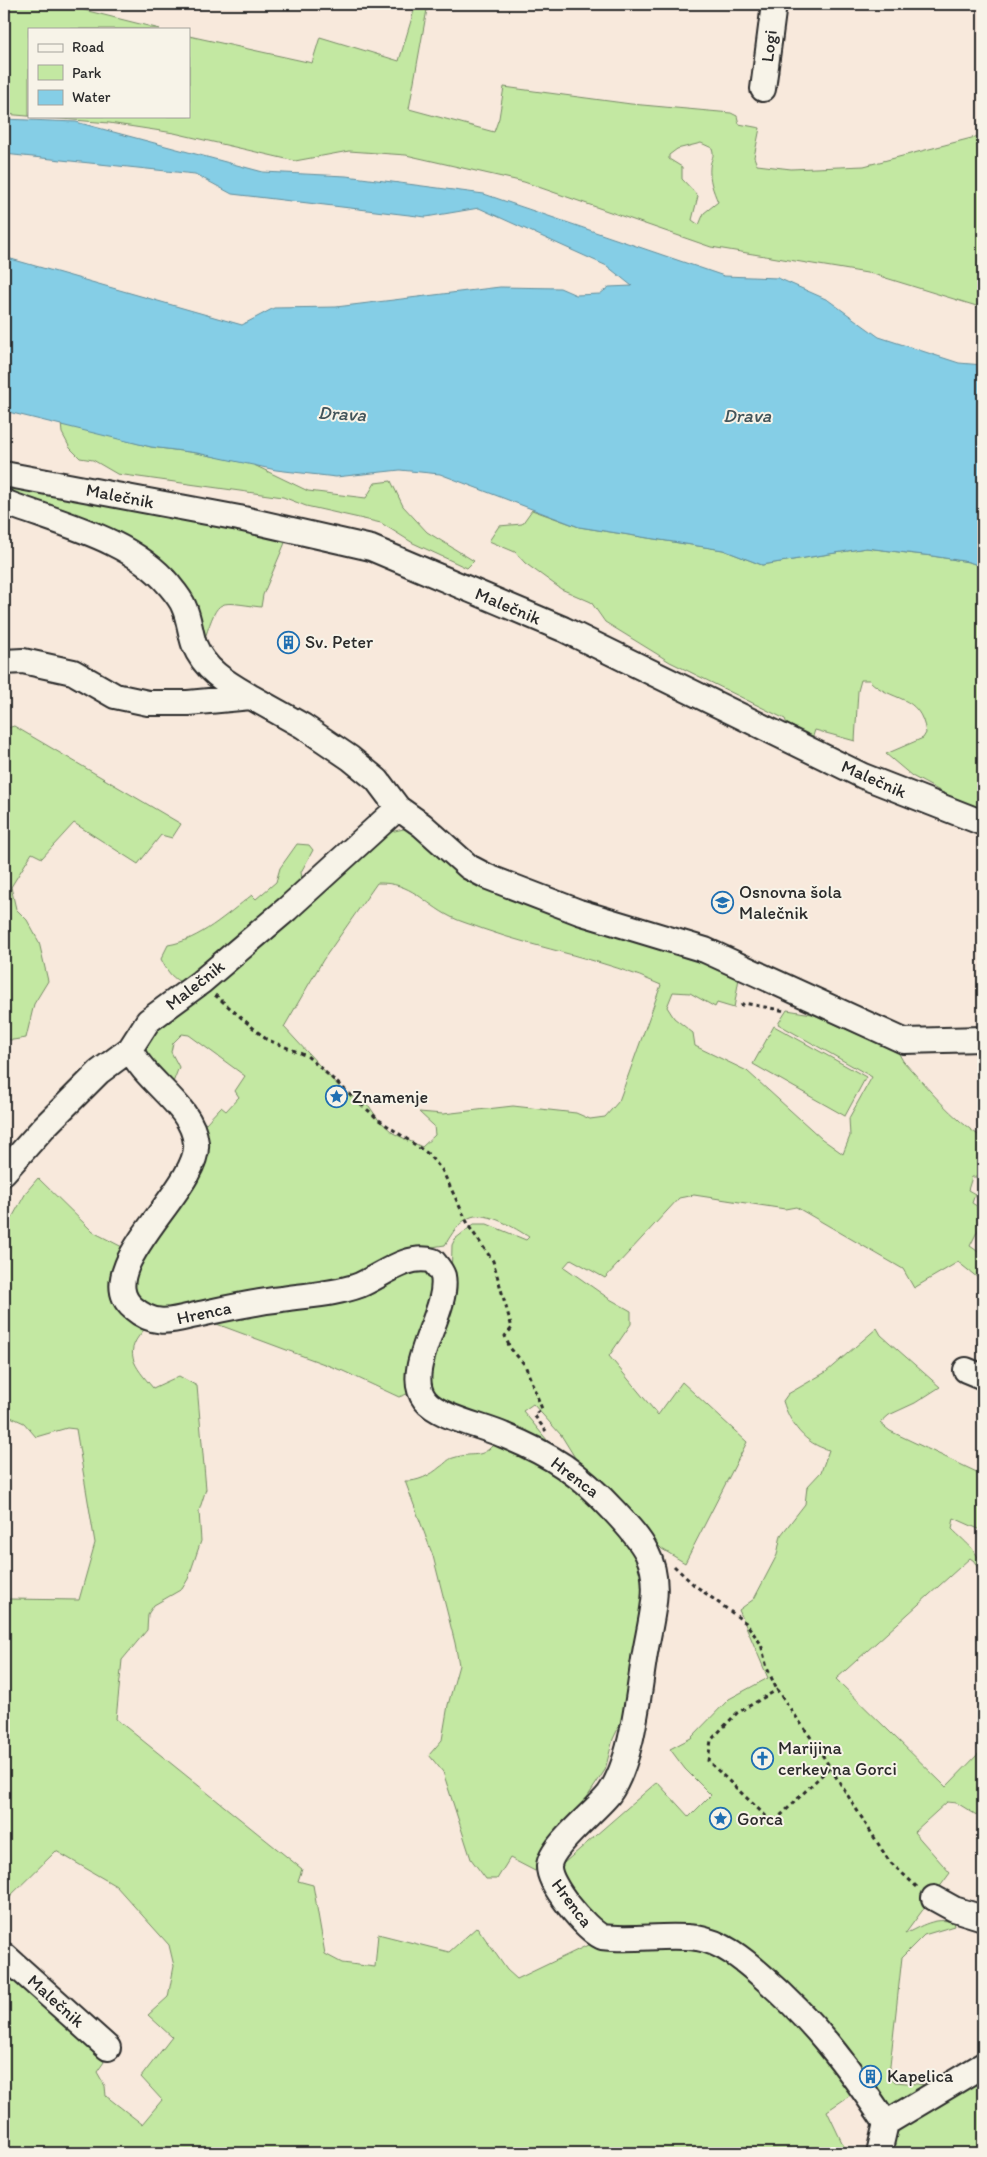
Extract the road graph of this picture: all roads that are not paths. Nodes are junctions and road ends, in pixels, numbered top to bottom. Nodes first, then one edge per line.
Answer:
1 (774, 4) edge
2 (763, 89) dead end
3 (4, 474) edge
4 (4, 502) edge
5 (4, 662) edge
6 (251, 697) junction
7 (398, 808) junction
8 (983, 823) edge
9 (983, 1039) edge
10 (130, 1049) junction
11 (4, 1172) edge
12 (934, 1898) road end
13 (983, 1918) edge
14 (4, 1954) edge
15 (108, 2048) dead end
16 (983, 2065) edge
17 (886, 2123) junction
18 (879, 2153) edge

1 - 2 street, Logi
3 - 8 street, Malečnik
4 - 6 street
5 - 6 street
6 - 7 street
7 - 9 street
7 - 10 street, Malečnik
10 - 11 street, Malečnik
10 - 17 street, Hrenca
12 - 13 street
14 - 15 street, Malečnik
16 - 17 street
17 - 18 street

